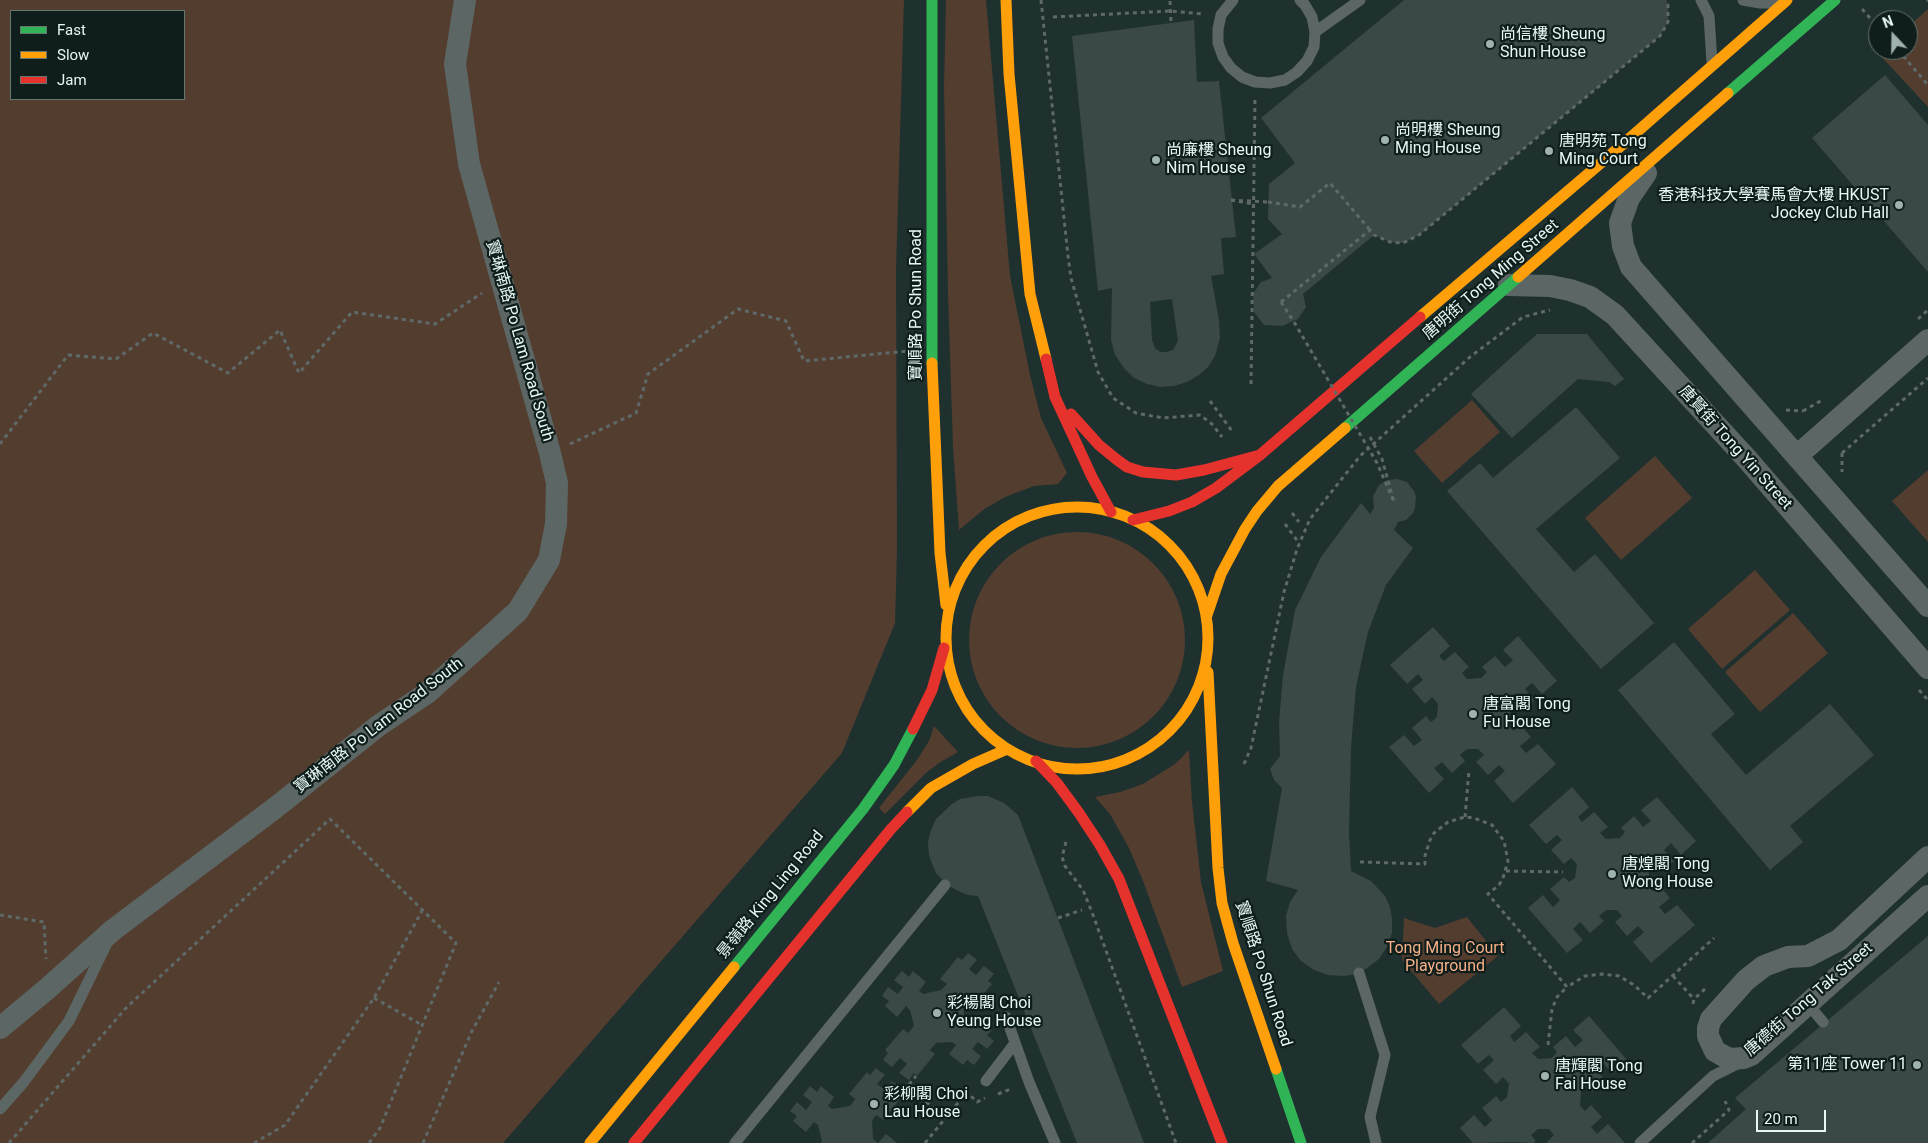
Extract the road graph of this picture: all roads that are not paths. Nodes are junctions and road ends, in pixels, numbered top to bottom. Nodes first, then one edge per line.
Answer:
1 (466, 0) edge
2 (932, 0) edge
3 (1006, 0) edge
4 (1233, 0) edge
5 (1300, 0) edge
6 (1360, 0) edge
7 (1701, 0) edge
8 (1743, 0) edge
9 (1835, 0) edge
10 (1785, 2) edge
11 (1315, 32) junction
12 (1712, 64) junction
13 (1658, 156) junction
14 (1509, 285) junction
15 (1928, 340) edge
16 (1055, 397) junction
17 (1260, 455) junction
18 (1797, 456) junction
19 (1111, 512) junction
20 (1133, 520) junction
21 (1928, 606) edge
22 (946, 609) junction
23 (1207, 615) junction
24 (944, 648) junction
25 (1207, 661) junction
26 (1928, 668) edge
27 (1005, 750) junction
28 (1036, 761) junction
29 (1928, 857) edge
30 (945, 885) dead end
31 (1928, 896) edge
32 (113, 930) junction
33 (1360, 973) dead end
34 (1808, 1004) junction
35 (1006, 1017) dead end
36 (1823, 1022) dead end
37 (0, 1028) edge
38 (1015, 1043) junction
39 (1711, 1044) junction
40 (1751, 1055) junction
41 (1713, 1076) junction
42 (986, 1081) dead end
43 (0, 1109) edge
44 (1054, 1142) edge
45 (590, 1143) edge
46 (634, 1143) edge
47 (735, 1143) edge
48 (1222, 1143) edge
49 (1301, 1143) edge
50 (1376, 1143) edge
51 (1640, 1143) edge

1 - 32 street, 寶琳南路 Po Lam Road South
2 - 22 main road, 寶順路 Po Shun Road
3 - 16 main road
4 - 11 lane
5 - 11 lane
6 - 11 lane
7 - 12 lane
8 - 10 lane
9 - 13 main road, 唐明街 Tong Ming Street
10 - 12 main road, 唐明街 Tong Ming Street
12 - 17 main road, 唐明街 Tong Ming Street
13 - 14 main road, 唐明街 Tong Ming Street
13 - 18 street
14 - 23 main road, 唐明街 Tong Ming Street
14 - 26 street, 唐賢街 Tong Yin Street
15 - 18 street
16 - 17 main road
16 - 19 main road
17 - 20 main road, 唐明街 Tong Ming Street
18 - 21 street
19 - 20 main road
19 - 22 main road
20 - 23 main road
22 - 24 main road
23 - 25 main road
24 - 27 main road
24 - 45 main road, 景嶺路 King Ling Road
25 - 28 main road
25 - 49 main road, 寶順路 Po Shun Road
27 - 28 main road
27 - 46 main road
28 - 48 main road
29 - 39 street, 唐德街 Tong Tak Street
30 - 47 lane
31 - 34 street, 唐德街 Tong Tak Street
32 - 37 street, 寶琳南路 Po Lam Road South
32 - 43 lane
33 - 50 lane
34 - 36 lane
34 - 40 street, 唐德街 Tong Tak Street
35 - 38 lane
38 - 42 lane
38 - 44 lane
39 - 40 street, 唐德街 Tong Tak Street
39 - 41 lane
40 - 41 lane
41 - 51 lane

